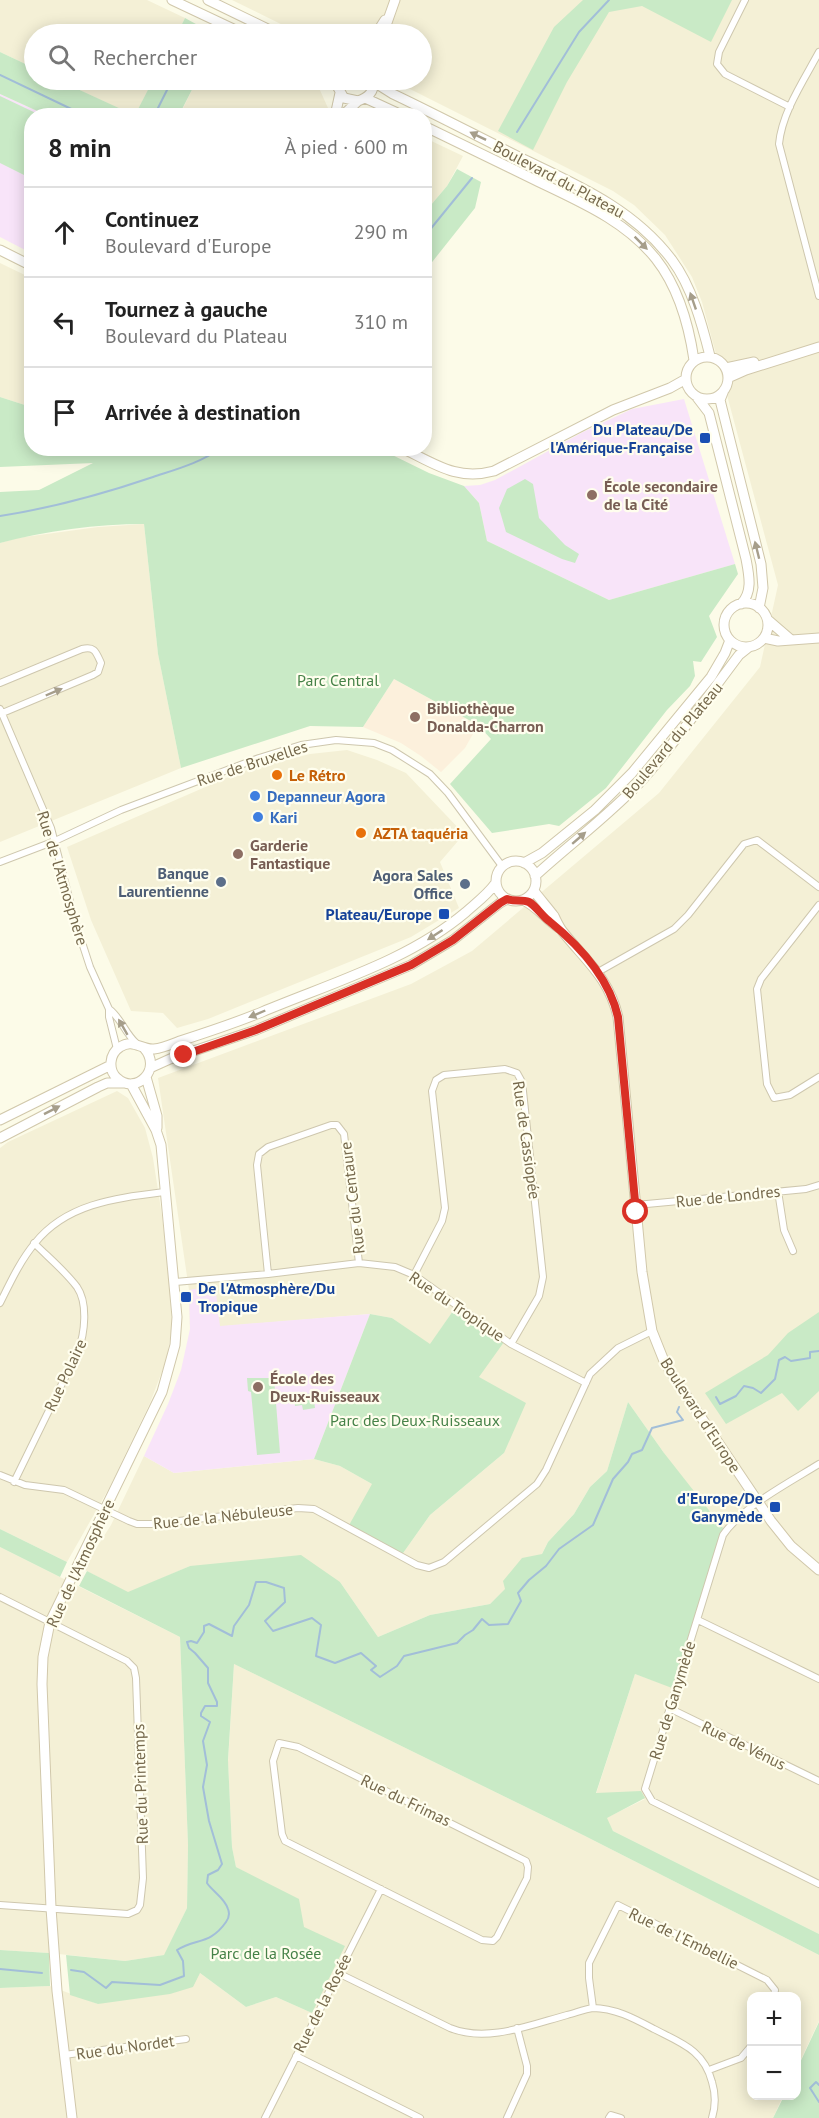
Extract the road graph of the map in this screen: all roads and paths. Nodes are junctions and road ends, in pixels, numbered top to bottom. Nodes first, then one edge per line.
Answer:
1 (172, 0) edge
2 (208, 0) edge
3 (395, 0) edge
4 (745, 0) edge
5 (389, 13) junction
6 (223, 24) edge
7 (257, 24) edge
8 (382, 24) edge
9 (386, 24) edge
10 (819, 52) edge
11 (336, 90) edge
12 (339, 90) edge
13 (372, 90) edge
14 (387, 90) edge
15 (362, 100) junction
16 (790, 107) junction
17 (335, 108) edge
18 (352, 108) edge
19 (383, 108) edge
20 (421, 108) edge
21 (432, 113) edge
22 (432, 130) edge
23 (0, 250) edge
24 (24, 262) edge
25 (819, 296) edge
26 (819, 348) edge
27 (789, 356) junction
28 (710, 357) junction
29 (694, 360) junction
30 (726, 368) junction
31 (728, 378) junction
32 (687, 384) junction
33 (724, 390) junction
34 (696, 396) junction
35 (420, 456) edge
36 (741, 604) junction
37 (759, 608) junction
38 (768, 620) junction
39 (764, 638) junction
40 (819, 638) edge
41 (790, 639) junction
42 (730, 640) junction
43 (749, 647) junction
44 (0, 683) edge
45 (1, 713) edge
46 (55, 841) junction
47 (0, 862) edge
48 (524, 862) junction
49 (502, 866) junction
50 (535, 876) junction
51 (495, 884) junction
52 (819, 887) edge
53 (534, 891) junction
54 (507, 899) junction
55 (523, 900) junction
56 (819, 905) edge
57 (561, 929) junction
58 (598, 972) junction
59 (109, 1009) junction
60 (140, 1046) junction
61 (117, 1049) junction
62 (111, 1065) junction
63 (148, 1073) junction
64 (819, 1077) edge
65 (128, 1083) junction
66 (0, 1120) edge
67 (156, 1130) junction
68 (0, 1138) edge
69 (819, 1185) edge
70 (778, 1191) junction
71 (165, 1192) junction
72 (636, 1205) junction
73 (34, 1243) junction
74 (792, 1251) dead end
75 (359, 1263) junction
76 (268, 1274) junction
77 (414, 1275) junction
78 (175, 1282) junction
79 (0, 1303) edge
80 (652, 1331) junction
81 (512, 1344) junction
82 (586, 1383) junction
83 (819, 1464) edge
84 (0, 1475) edge
85 (14, 1482) junction
86 (760, 1503) junction
87 (104, 1509) junction
88 (819, 1570) edge
89 (0, 1597) edge
90 (698, 1620) junction
91 (50, 1622) junction
92 (819, 1679) edge
93 (669, 1708) junction
94 (819, 1781) edge
95 (819, 1884) edge
96 (381, 1889) junction
97 (0, 1905) edge
98 (51, 1908) junction
99 (338, 1973) junction
100 (775, 1992) edge
101 (593, 2008) junction
102 (518, 2028) junction
103 (186, 2039) dead end
104 (751, 2046) edge
105 (64, 2055) junction
106 (296, 2056) junction
107 (709, 2070) junction
108 (72, 2118) edge
109 (265, 2118) edge
110 (420, 2118) edge
111 (507, 2118) edge
112 (609, 2118) edge
113 (621, 2118) edge
114 (712, 2118) edge

1 - 6 main road
2 - 7 main road
3 - 5 main road
4 - 16 street
5 - 8 main road
5 - 9 main road
10 - 16 street
11 - 17 main road
12 - 15 main road
13 - 15 main road
20 -> 14 main road, Boulevard du Plateau
15 - 18 main road
15 - 19 main road
16 - 25 street
28 -> 21 main road, Boulevard du Plateau
22 -> 29 main road, Boulevard du Plateau
23 - 24 main road
26 - 27 main road
27 - 30 main road
27 - 31 main road
28 - 29 main road
28 - 30 main road
29 - 32 main road
30 - 31 main road
31 - 33 main road
32 - 34 main road
32 - 35 main road
33 - 34 main road
37 -> 33 main road
34 - 36 main road
36 - 37 main road
36 - 42 main road
37 - 38 main road
38 - 39 main road
38 - 41 main road
39 - 41 main road
39 - 43 main road
40 - 41 main road
42 - 43 main road
42 - 48 main road, Boulevard du Plateau
50 -> 43 main road, Boulevard du Plateau
45 -> 44 street, Rue de l'Atmosphère
45 - 46 street, Rue de l'Atmosphère
46 - 47 street, Rue de Bruxelles
46 - 49 street, Rue de Bruxelles
46 - 59 street, Rue de l'Atmosphère
48 - 49 main road
48 - 50 main road
49 - 51 main road
50 - 53 main road
51 - 54 main road
51 -> 60 main road
52 - 58 street
53 - 55 main road
53 - 57 main road, Boulevard d'Europe
54 - 55 main road
54 - 63 main road
55 - 57 main road, Boulevard d'Europe
56 - 64 street
57 - 58 main road, Boulevard d'Europe
58 - 72 main road, Boulevard d'Europe
60 -> 59 street, Rue de l'Atmosphère
59 - 61 street, Rue de l'Atmosphère
60 - 61 main road
60 - 63 main road
61 - 62 main road
62 - 65 main road
62 - 66 main road
63 - 65 main road
63 - 67 main road, Rue de l'Atmosphère
65 - 67 main road, Rue de l'Atmosphère
68 -> 65 main road
67 - 71 main road, Rue de l'Atmosphère
69 - 70 street, Rue de Londres
70 - 72 street, Rue de Londres
70 - 74 street
71 - 73 street
71 - 78 main road, Rue de l'Atmosphère
72 - 80 main road, Boulevard d'Europe
73 - 79 street
73 - 85 street, Rue Polaire
75 - 76 street, Rue du Tropique
75 - 76 street, Rue du Centaure
75 - 77 street, Rue du Tropique
76 - 78 street, Rue du Tropique
77 - 81 street, Rue du Tropique
77 - 81 street, Rue de Cassiopée
78 - 87 main road, Rue de l'Atmosphère
80 - 82 street, Rue de la Nébuleuse
80 - 86 main road, Boulevard d'Europe
81 - 82 street, Rue du Tropique
82 - 87 street, Rue de la Nébuleuse
83 - 86 street, Rue de Ganymède
84 - 85 street, Rue de la Nébuleuse
85 - 87 street, Rue de la Nébuleuse
86 - 88 main road, Boulevard d'Europe
86 - 90 street, Rue de Ganymède
87 - 91 main road, Rue de l'Atmosphère
89 - 91 street, Rue du Printemps
90 - 92 street
90 - 93 street, Rue de Ganymède
91 - 98 main road, Rue de l'Atmosphère
91 - 98 street, Rue du Printemps
93 - 94 street, Rue de Vénus
93 - 95 street, Rue de Ganymède
96 - 96 street, Rue du Frimas
96 - 99 street, Rue de la Rosée
97 - 98 street, Rue du Printemps
98 - 105 main road, Rue de l'Atmosphère
99 - 102 street
99 - 106 street, Rue de la Rosée
100 - 101 street, Rue de l'Embellie
101 - 102 street
101 - 107 street
102 - 111 street
103 - 105 street, Rue du Nordet
104 - 107 street
105 - 108 main road, Rue de l'Atmosphère
106 - 109 street, Rue de la Rosée
106 - 110 street
107 - 114 street
112 - 113 street

